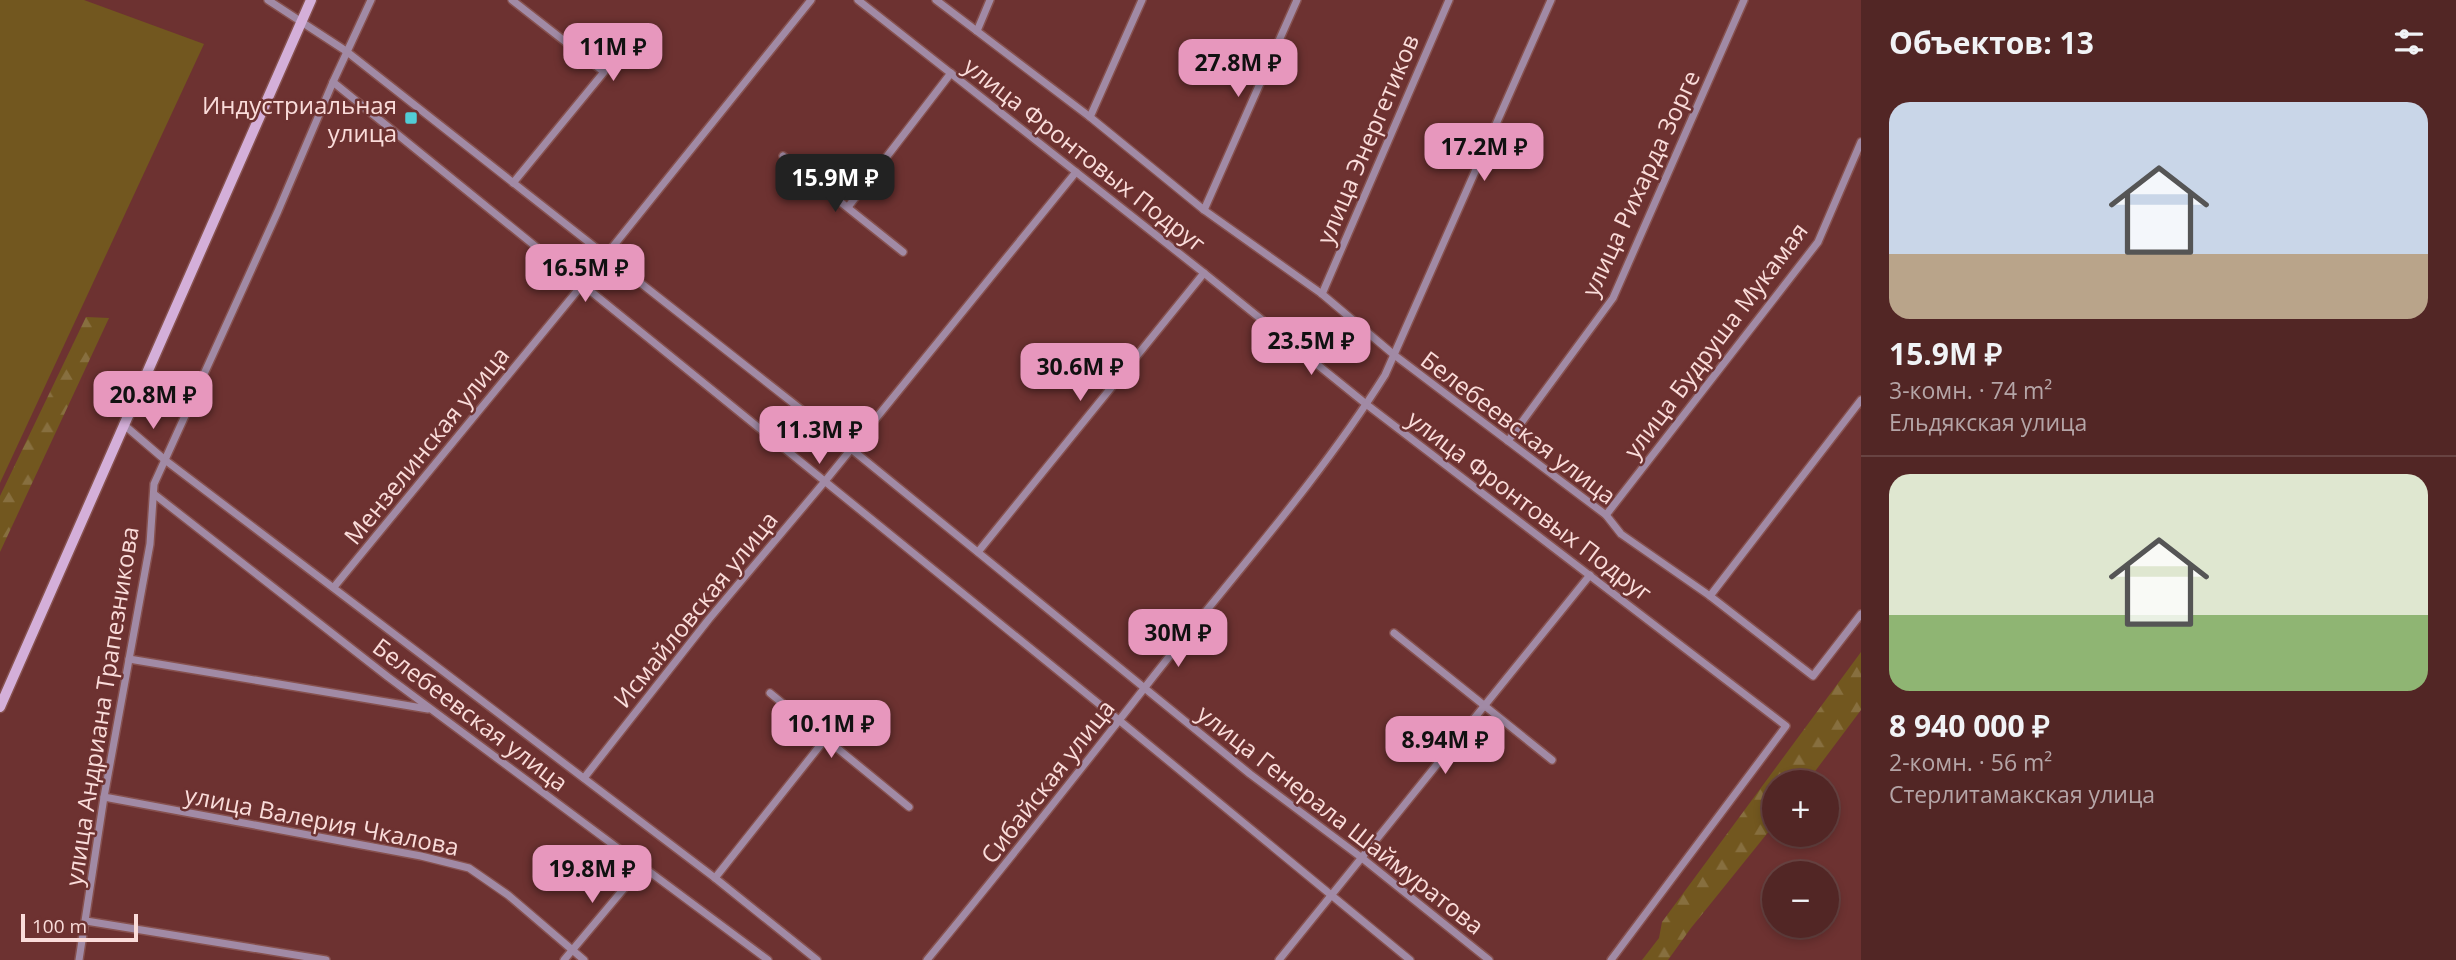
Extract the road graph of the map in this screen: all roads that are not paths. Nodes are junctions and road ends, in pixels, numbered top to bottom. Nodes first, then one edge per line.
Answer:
1 (268, 0) edge
2 (311, 0) edge
3 (371, 0) edge
4 (512, 0) edge
5 (811, 0) edge
6 (858, 0) edge
7 (936, 0) edge
8 (990, 0) edge
9 (1142, 0) edge
10 (1297, 0) edge
11 (1448, 0) edge
12 (1551, 0) edge
13 (1744, 0) edge
14 (301, 23) junction
15 (977, 31) junction
16 (346, 51) junction
17 (951, 74) junction
18 (333, 82) junction
19 (1090, 117) junction
20 (1861, 142) edge
21 (783, 156) dead end
22 (1076, 172) junction
23 (513, 183) junction
24 (848, 207) junction
25 (1204, 210) junction
26 (903, 252) dead end
27 (605, 256) junction
28 (1204, 273) junction
29 (582, 285) junction
30 (1321, 294) junction
31 (1393, 354) junction
32 (1861, 400) edge
33 (1367, 404) junction
34 (123, 424) junction
35 (1508, 441) junction
36 (850, 448) junction
37 (165, 460) junction
38 (825, 480) junction
39 (154, 494) junction
40 (1606, 515) junction
41 (978, 552) junction
42 (1590, 575) junction
43 (334, 587) junction
44 (1710, 596) junction
45 (1861, 614) edge
46 (1394, 633) dead end
47 (129, 659) junction
48 (1145, 687) junction
49 (770, 693) dead end
50 (0, 707) edge
51 (1483, 707) junction
52 (432, 709) junction
53 (1120, 721) junction
54 (826, 738) junction
55 (1552, 760) dead end
56 (584, 778) junction
57 (104, 797) junction
58 (909, 807) dead end
59 (1362, 858) junction
60 (642, 867) junction
61 (715, 878) junction
62 (1331, 895) junction
63 (86, 920) junction
64 (571, 950) junction
65 (79, 960) edge
66 (326, 960) edge
67 (564, 960) edge
68 (584, 960) edge
69 (768, 960) edge
70 (817, 960) edge
71 (927, 960) edge
72 (1279, 960) edge
73 (1410, 960) edge
74 (1489, 960) edge
75 (1611, 960) edge

1 - 14 street, улица Генерала Шаймуратова
2 - 14 street
3 - 16 street
4 - 23 street
5 - 27 street, Мензелинская улица
6 - 17 street, улица Фронтовых Подруг
7 - 15 street, Белебеевская улица
8 - 15 street
9 - 19 street
10 - 25 street
11 - 30 street, улица Энергетиков
12 - 31 street, Сибайская улица
13 - 35 street, улица Рихарда Зорге
14 - 16 street, улица Генерала Шаймуратова
14 - 34 street
15 - 19 street, Белебеевская улица
16 - 18 street
16 - 23 street, улица Генерала Шаймуратова
17 - 22 street, улица Фронтовых Подруг
17 - 24 street
18 - 29 street
18 - 37 street
19 - 25 street, Белебеевская улица
20 - 40 street, улица Будруша Мукамая
21 - 24 street
22 - 28 street, улица Фронтовых Подруг
22 - 36 street, Исмайловская улица
23 - 27 street, улица Генерала Шаймуратова
24 - 26 street
25 - 30 street, Белебеевская улица
27 - 29 street, Мензелинская улица
27 - 36 street, улица Генерала Шаймуратова
28 - 33 street, улица Фронтовых Подруг
28 - 41 street
29 - 38 street
29 - 43 street, Мензелинская улица
30 - 31 street, Белебеевская улица
31 - 33 street, Сибайская улица
31 - 35 street, Белебеевская улица
32 - 44 street
33 - 42 street, улица Фронтовых Подруг
33 - 48 street, Сибайская улица
34 - 37 street, Белебеевская улица
34 - 50 street
35 - 40 street, Белебеевская улица
36 - 38 street, Исмайловская улица
36 - 41 street, улица Генерала Шаймуратова
37 - 39 street, улица Андриана Трапезникова
37 - 43 street, Белебеевская улица
38 - 53 street
38 - 56 street, Исмайловская улица
39 - 47 street, улица Андриана Трапезникова
39 - 52 street, Белебеевская улица
40 - 44 street, Белебеевская улица
41 - 48 street, улица Генерала Шаймуратова
42 - 51 street
42 - 75 street, улица Фронтовых Подруг
43 - 56 street, Белебеевская улица
44 - 45 street, Белебеевская улица
46 - 51 street
47 - 52 street
47 - 57 street, улица Андриана Трапезникова
48 - 53 street, Сибайская улица
48 - 59 street, улица Генерала Шаймуратова
49 - 54 street
51 - 55 street
51 - 59 street
52 - 60 street, Белебеевская улица
53 - 62 street
53 - 71 street, Сибайская улица
54 - 58 street
54 - 61 street
56 - 61 street, Белебеевская улица
57 - 63 street, улица Андриана Трапезникова
57 - 64 street, улица Валерия Чкалова
59 - 62 street
59 - 74 street, улица Генерала Шаймуратова
60 - 64 street
60 - 69 street, Белебеевская улица
61 - 70 street, Белебеевская улица
62 - 72 street
62 - 73 street
63 - 65 street, улица Андриана Трапезникова
63 - 66 street
64 - 67 street
64 - 68 street, улица Валерия Чкалова

